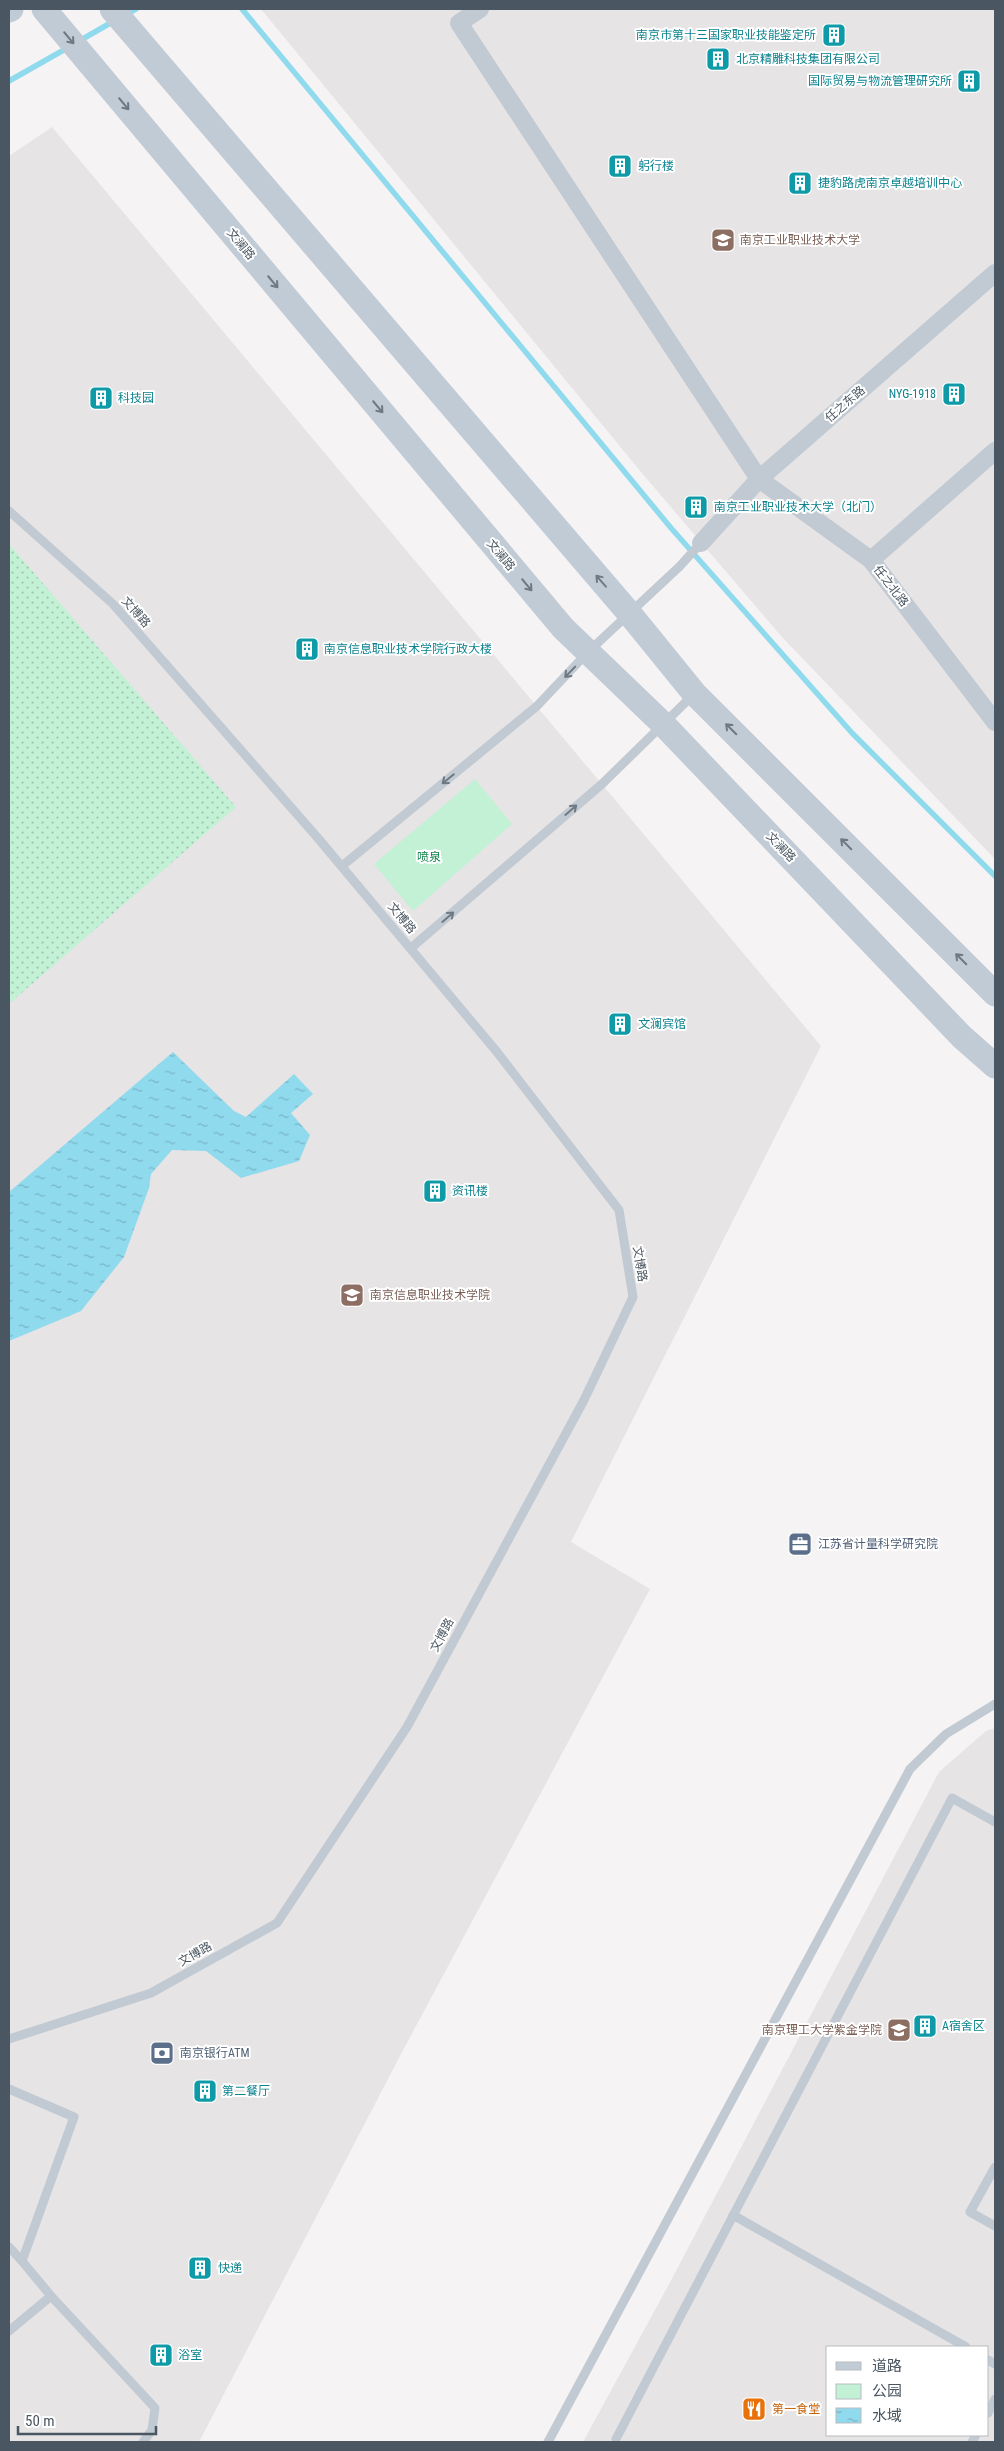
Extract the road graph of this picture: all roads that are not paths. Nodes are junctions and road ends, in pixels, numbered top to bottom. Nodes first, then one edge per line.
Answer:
1 (44, 9) edge
2 (112, 9) edge
3 (480, 9) edge
4 (995, 273) edge
5 (995, 451) edge
6 (759, 479) junction
7 (9, 511) edge
8 (701, 543) joint
9 (871, 560) junction
10 (629, 613) junction
11 (588, 652) junction
12 (694, 693) junction
13 (995, 722) edge
14 (663, 724) junction
15 (342, 866) junction
16 (411, 948) junction
17 (995, 994) edge
18 (995, 1066) edge
19 (995, 1704) edge
20 (995, 1822) edge
21 (9, 2039) edge
22 (9, 2089) edge
23 (995, 2167) edge
24 (733, 2215) junction
25 (995, 2226) edge
26 (9, 2247) edge
27 (22, 2261) junction
28 (51, 2296) junction
29 (9, 2331) edge
30 (964, 2346) edge
31 (995, 2399) edge
32 (989, 2411) edge
33 (617, 2441) edge
34 (144, 2442) edge
35 (548, 2442) edge

1 -> 11 main road, 文澜路
10 -> 2 main road
3 - 6 street
4 - 6 street, 任之东路
5 - 9 street
6 - 8 street, 任之东路
6 - 9 street, 任之北路
7 - 15 lane, 文博路
8 - 10 lane
9 - 13 street, 任之北路
10 - 11 lane
10 - 12 main road
11 - 14 main road, 文澜路
11 -> 15 lane
12 - 14 lane
17 -> 12 main road
16 -> 14 lane
14 - 18 main road, 文澜路
15 - 16 lane, 文博路
16 - 21 lane, 文博路
19 - 35 lane
20 - 24 lane
22 - 27 lane
23 - 25 lane
24 - 30 lane
24 - 33 lane
26 - 27 lane
27 - 28 lane
28 - 29 lane
28 - 34 lane
31 - 32 lane

